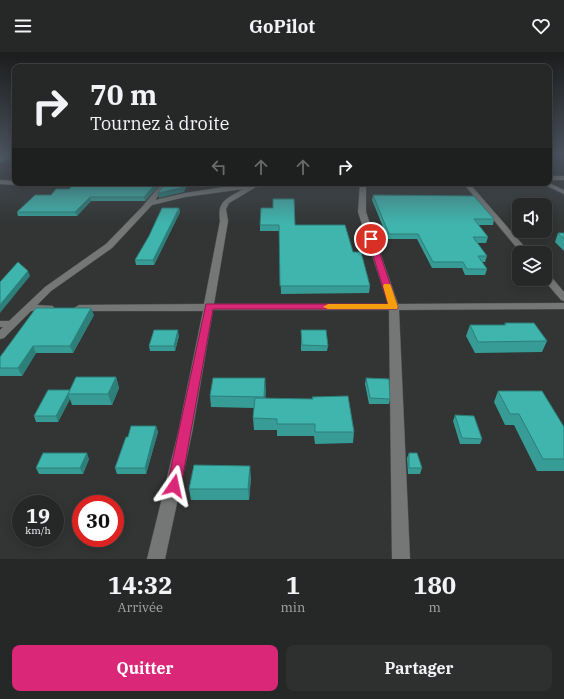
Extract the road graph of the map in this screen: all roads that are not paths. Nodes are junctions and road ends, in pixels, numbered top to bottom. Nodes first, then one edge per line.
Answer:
1 (552, 178) edge
2 (564, 178) edge
3 (0, 182) edge
4 (12, 183) edge
5 (162, 186) edge
6 (247, 186) edge
7 (252, 186) edge
8 (363, 186) edge
9 (469, 186) edge
10 (551, 186) edge
11 (564, 192) edge
12 (148, 204) junction
13 (520, 246) edge
14 (552, 283) edge
15 (564, 298) edge
16 (209, 306) junction
17 (564, 306) edge
18 (394, 307) junction
19 (27, 308) junction
20 (0, 324) edge
21 (13, 324) junction
22 (0, 336) edge
23 (156, 559) edge
24 (401, 559) edge

1 - 2 street
3 - 4 street
5 - 12 street
6 - 12 street
7 - 16 street
8 - 18 street
9 - 13 street
10 - 11 street
12 - 19 street
14 - 15 street
16 - 18 street
16 - 19 street
16 - 23 street
17 - 18 street
18 - 24 street
19 - 21 street
20 - 21 street
21 - 22 street

